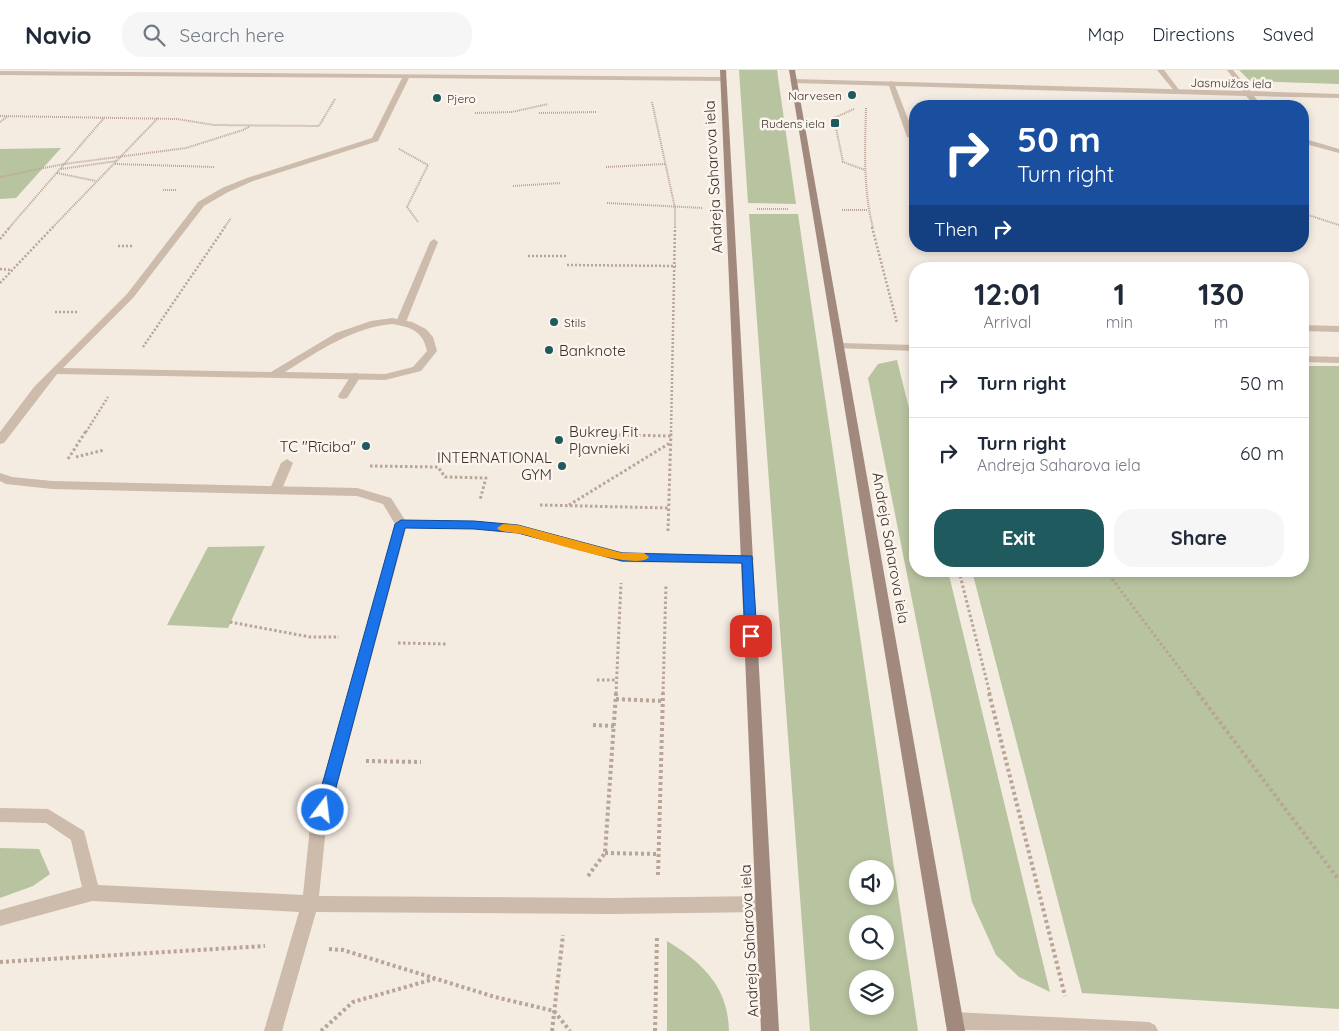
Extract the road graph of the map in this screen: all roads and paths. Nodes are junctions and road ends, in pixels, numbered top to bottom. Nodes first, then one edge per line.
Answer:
1 (1160, 70) edge
2 (1230, 70) edge
3 (0, 72) edge
4 (723, 75) edge
5 (793, 75) edge
6 (350, 76) junction
7 (406, 76) junction
8 (864, 82) junction
9 (891, 84) junction
10 (1178, 92) junction
11 (1250, 94) junction
12 (1339, 96) edge
13 (1254, 100) edge
14 (552, 102) dead end
15 (866, 103) junction
16 (596, 112) dead end
17 (475, 113) dead end
18 (539, 113) dead end
19 (0, 116) edge
20 (9, 116) junction
21 (104, 118) junction
22 (158, 118) junction
23 (0, 122) edge
24 (251, 126) junction
25 (909, 132) edge
26 (375, 139) junction
27 (1309, 142) edge
28 (1339, 151) edge
29 (122, 157) junction
30 (118, 161) junction
31 (64, 164) junction
32 (114, 164) junction
33 (665, 164) dead end
34 (216, 167) dead end
35 (606, 167) dead end
36 (61, 169) junction
37 (865, 170) junction
38 (57, 173) junction
39 (0, 177) edge
40 (97, 181) junction
41 (561, 183) dead end
42 (232, 186) junction
43 (513, 186) dead end
44 (1309, 215) edge
45 (1339, 225) edge
46 (0, 239) edge
47 (434, 242) joint
48 (528, 256) dead end
49 (568, 256) dead end
50 (604, 259) dead end
51 (567, 265) dead end
52 (603, 265) junction
53 (676, 266) dead end
54 (0, 269) edge
55 (13, 270) junction
56 (0, 283) edge
57 (401, 322) junction
58 (1309, 328) edge
59 (1339, 329) edge
60 (840, 346) junction
61 (904, 347) junction
62 (909, 347) edge
63 (1309, 359) edge
64 (1339, 360) edge
65 (909, 368) edge
66 (54, 371) junction
67 (125, 372) junction
68 (275, 374) junction
69 (356, 376) junction
70 (343, 396) dead end
71 (618, 435) dead end
72 (671, 436) dead end
73 (0, 440) edge
74 (671, 442) dead end
75 (104, 450) dead end
76 (68, 459) junction
77 (287, 463) dead end
78 (0, 477) edge
79 (52, 485) junction
80 (276, 489) junction
81 (567, 506) dead end
82 (401, 524) junction
83 (622, 557) junction
84 (748, 559) junction
85 (961, 577) edge
86 (1111, 577) edge
87 (230, 622) dead end
88 (369, 640) junction
89 (447, 644) dead end
90 (597, 680) dead end
91 (616, 680) junction
92 (616, 698) junction
93 (663, 701) dead end
94 (593, 725) dead end
95 (615, 726) junction
96 (336, 760) junction
97 (421, 762) dead end
98 (0, 815) edge
99 (605, 853) junction
100 (658, 854) dead end
101 (1339, 880) edge
102 (92, 892) junction
103 (310, 904) junction
104 (763, 904) junction
105 (566, 906) junction
106 (0, 918) edge
107 (435, 979) dead end
108 (554, 1011) junction
109 (955, 1026) edge
110 (1073, 1026) junction
111 (273, 1031) edge
112 (321, 1031) edge
113 (552, 1031) edge
114 (570, 1031) edge
115 (770, 1031) edge
116 (1149, 1031) edge

1 - 10 street
2 - 11 street
3 - 6 street
4 - 7 street
4 - 84 street, Andreja Saharova iela
5 - 8 street, Jasmuižas iela
5 - 60 street, Andreja Saharova iela
6 - 7 street
6 - 24 path
7 - 26 street
8 - 9 street, Jasmuižas iela
8 - 15 path
9 - 10 street, Jasmuižas iela
9 - 25 street
10 - 11 street, Jasmuižas iela
11 - 12 street, Jasmuižas iela
11 - 13 street
14 - 17 path
15 - 37 path
15 - 37 path
16 - 18 path
19 - 20 path
20 - 21 path
20 - 23 path
21 - 22 path
21 - 31 path
22 - 24 path
22 - 29 path
24 - 29 path
26 - 42 street
26 - 47 path
27 - 28 street
29 - 30 path
29 - 31 path
30 - 32 path
30 - 36 path
31 - 36 path
31 - 39 path
32 - 34 path
32 - 40 path
33 - 35 path
36 - 38 path
37 - 61 path
38 - 40 path
38 - 46 path
40 - 55 path
41 - 43 path
42 - 66 street
42 - 67 path
44 - 45 path
47 - 57 street
48 - 49 path
50 - 52 path
51 - 52 path
52 - 53 path
54 - 55 path
55 - 56 path
57 - 68 street
57 - 69 street
58 - 59 street
60 - 61 street
60 - 109 street, Andreja Saharova iela
61 - 62 street
61 - 65 path
63 - 64 street
66 - 67 street
66 - 73 street
67 - 68 street
67 - 76 path
68 - 69 street
69 - 70 street
71 - 72 path
74 - 81 path
75 - 76 path
76 - 79 path
77 - 80 street
78 - 79 street
79 - 80 street
80 - 82 street
82 - 83 street
82 - 88 street
83 - 84 street
83 - 91 path
84 - 104 street, Andreja Saharova iela
85 - 110 path
86 - 101 path
87 - 88 path
88 - 89 path
88 - 96 street
90 - 91 path
91 - 92 path
92 - 93 path
92 - 95 path
94 - 95 path
95 - 99 path
96 - 97 path
96 - 103 street
98 - 102 street
99 - 100 path
99 - 105 path
102 - 103 street
102 - 106 street
103 - 105 street
103 - 111 street
104 - 105 street
104 - 115 street, Andreja Saharova iela
105 - 108 path
107 - 112 path
108 - 113 path
108 - 114 path
109 - 110 street
110 - 116 street

